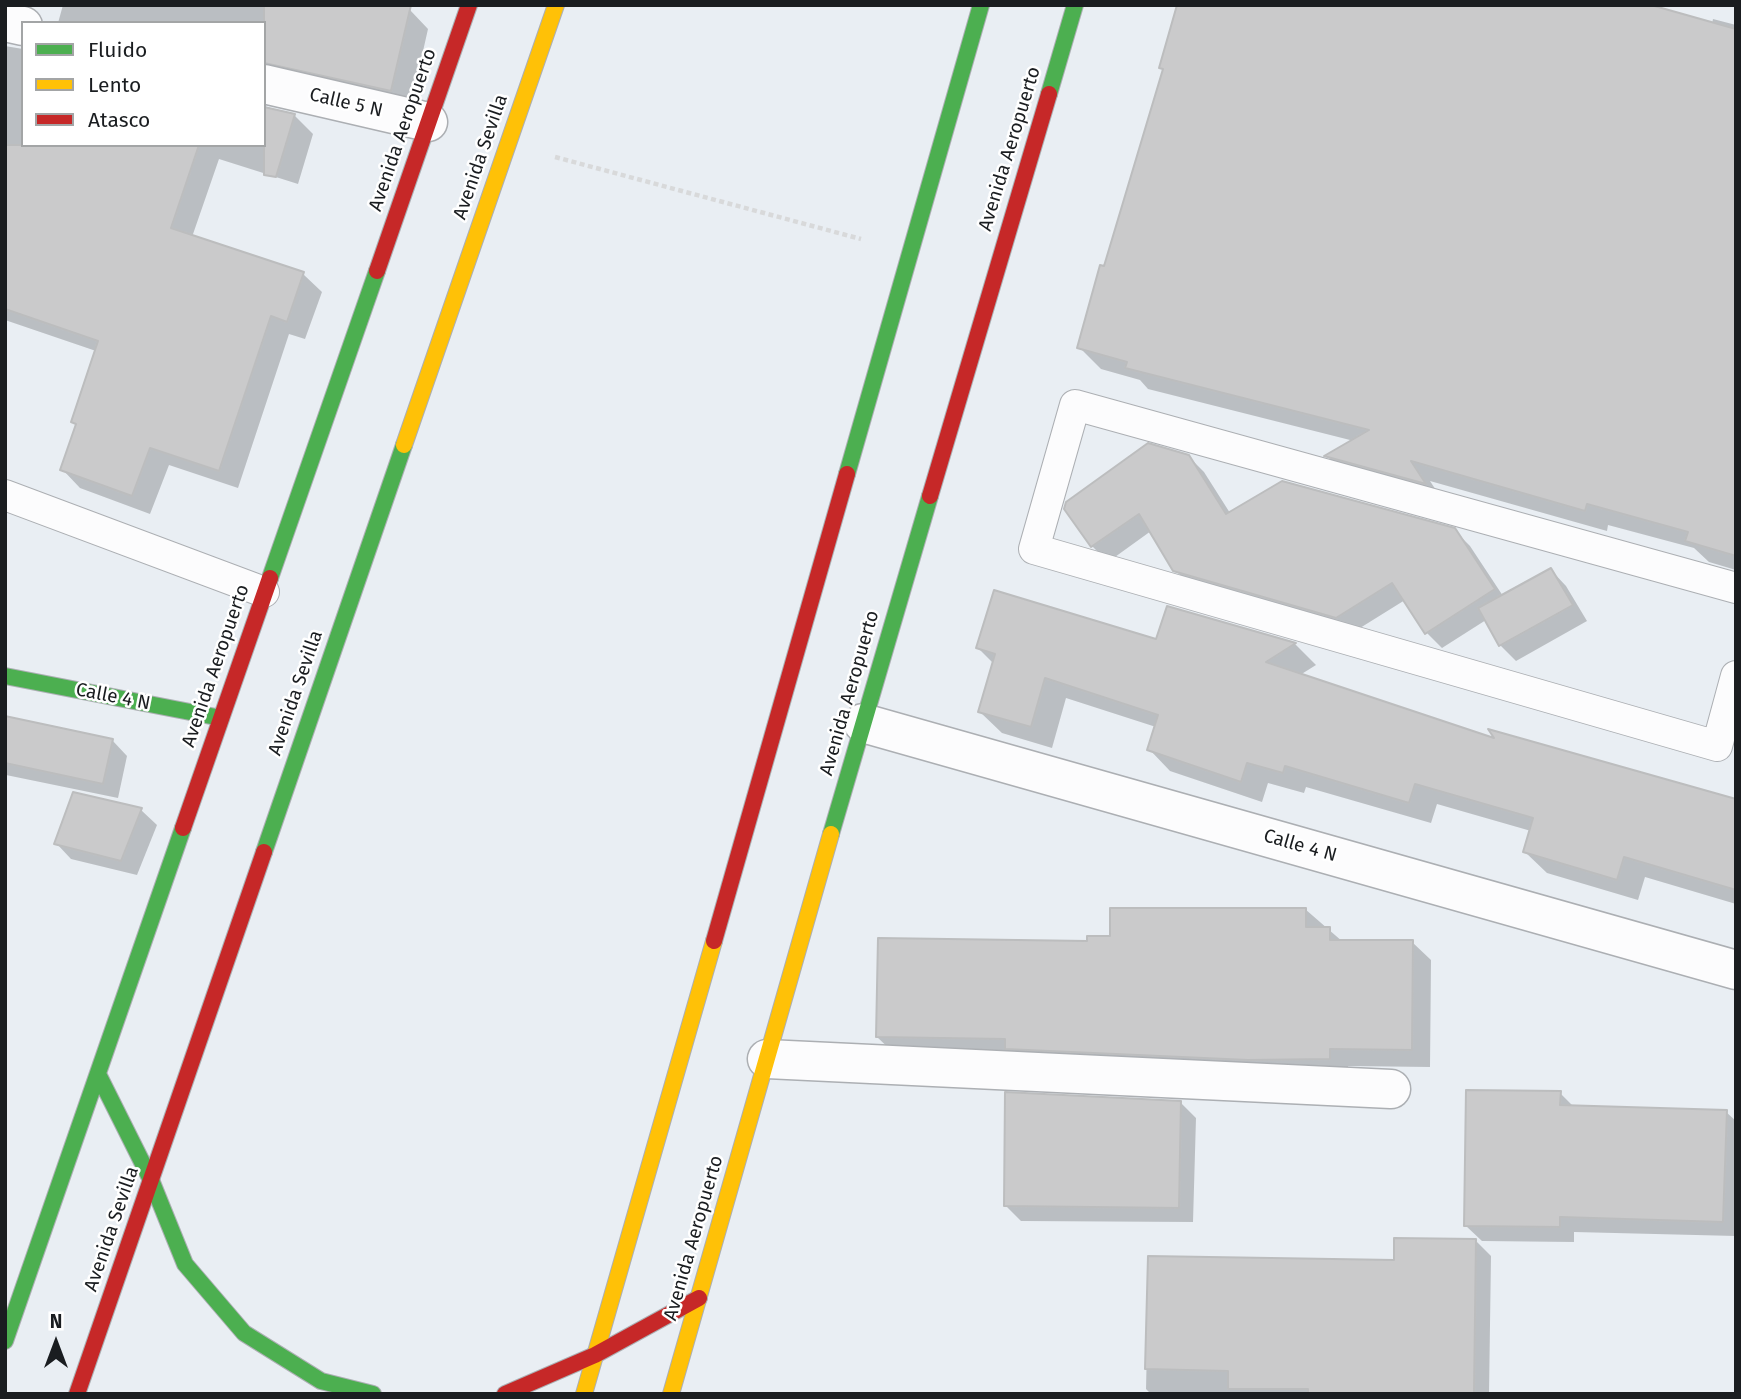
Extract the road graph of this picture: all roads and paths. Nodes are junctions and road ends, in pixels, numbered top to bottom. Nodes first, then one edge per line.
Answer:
1 (469, 5) edge
2 (555, 5) edge
3 (981, 5) edge
4 (1075, 5) edge
5 (266, 84) edge
6 (428, 122) junction
7 (508, 144) junction
8 (833, 232) dead end
9 (5, 495) edge
10 (1736, 587) edge
11 (264, 592) junction
12 (5, 676) edge
13 (1736, 676) edge
14 (221, 718) junction
15 (863, 723) junction
16 (1736, 970) edge
17 (767, 1059) junction
18 (97, 1074) junction
19 (1391, 1089) dead end
20 (151, 1180) junction
21 (699, 1298) junction
22 (5, 1341) edge
23 (595, 1355) junction
24 (77, 1394) edge
25 (373, 1394) edge
26 (505, 1394) edge
27 (584, 1394) edge
28 (671, 1394) edge

1 - 6 main road, Avenida Aeropuerto
2 - 7 main road, Avenida Sevilla
3 - 23 main road
4 - 15 main road, Avenida Aeropuerto
5 - 6 street, Calle 5 N
6 - 11 main road, Avenida Aeropuerto
7 - 8 path
7 - 20 main road, Avenida Sevilla
9 - 11 lane
10 - 13 lane
11 - 14 main road, Avenida Aeropuerto
12 - 14 main road, Calle 4 N
14 - 18 main road, Avenida Aeropuerto
15 - 16 street, Calle 4 N
15 - 17 main road, Avenida Aeropuerto
17 - 19 street
17 - 21 main road, Avenida Aeropuerto
18 - 20 main road
18 - 22 main road, Avenida Aeropuerto
20 - 24 main road, Avenida Sevilla
20 - 25 main road
21 - 23 main road
21 - 28 main road, Avenida Aeropuerto
23 - 26 main road
23 - 27 main road

